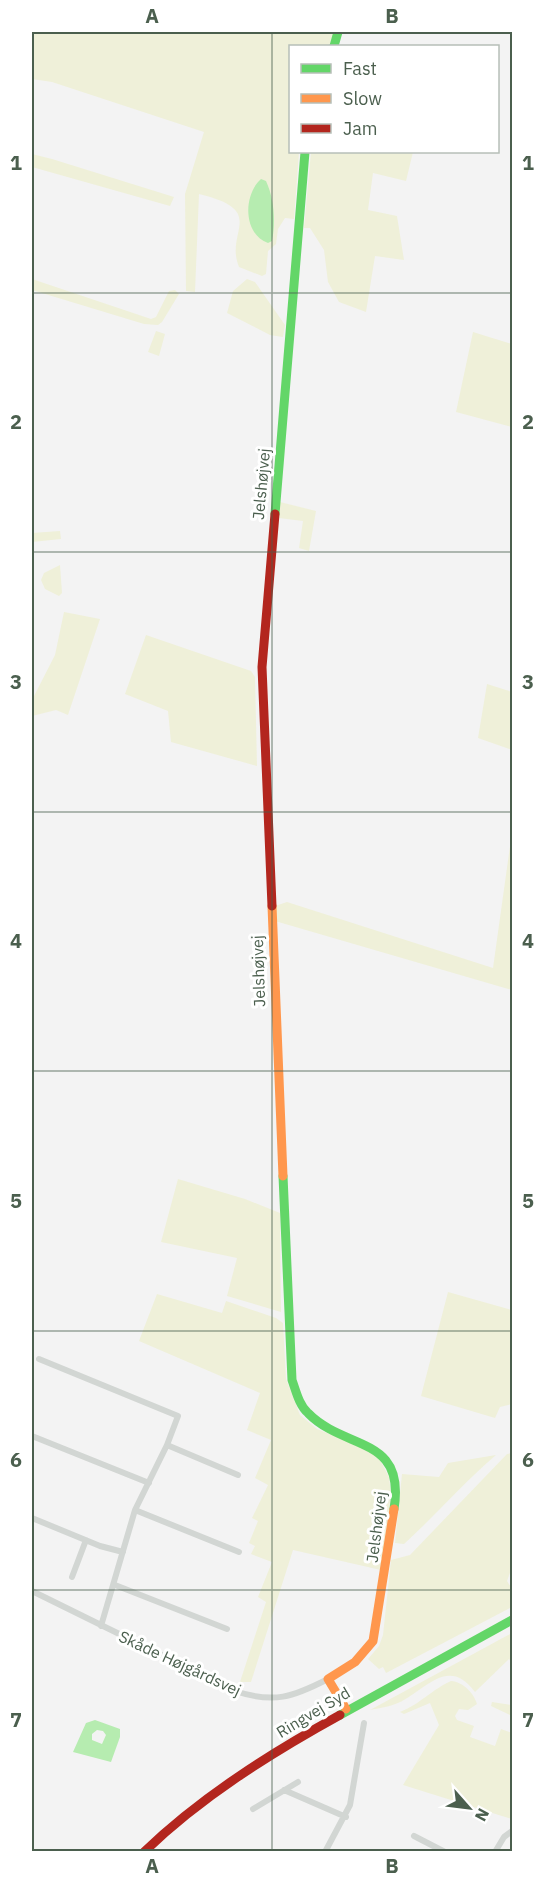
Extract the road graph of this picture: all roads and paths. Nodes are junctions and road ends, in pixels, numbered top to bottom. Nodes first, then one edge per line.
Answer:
1 (305, 153) edge
2 (39, 1359) dead end
3 (32, 1436) edge
4 (167, 1445) junction
5 (238, 1475) dead end
6 (149, 1483) junction
7 (135, 1510) junction
8 (32, 1518) edge
9 (86, 1540) junction
10 (123, 1552) junction
11 (239, 1552) dead end
12 (72, 1577) dead end
13 (115, 1585) junction
14 (32, 1591) edge
15 (513, 1620) edge
16 (101, 1626) junction
17 (227, 1629) dead end
18 (328, 1679) junction
19 (346, 1709) junction
20 (364, 1723) dead end
21 (298, 1782) dead end
22 (284, 1790) junction
23 (253, 1809) dead end
24 (346, 1817) junction
25 (513, 1831) edge
26 (414, 1836) dead end
27 (144, 1851) edge
28 (325, 1851) edge
29 (445, 1851) edge
30 (495, 1851) edge

1 - 18 street, Jelshøjvej
2 - 4 street, Skåde Højgårdsvej
3 - 6 street
4 - 5 street
4 - 6 street, Skåde Højgårdsvej
6 - 7 street, Skåde Højgårdsvej
7 - 10 street, Skåde Højgårdsvej
7 - 11 street
8 - 9 street
9 - 10 street
9 - 12 street
10 - 13 street, Skåde Højgårdsvej
13 - 16 street, Skåde Højgårdsvej
13 - 17 street
14 - 16 street, Skåde Højgårdsvej
15 - 19 street, Ringvej Syd
16 - 18 street, Skåde Højgårdsvej
18 - 19 street
19 - 27 street, Ringvej Syd
20 - 24 street
21 - 22 street
22 - 23 street
22 - 24 street
24 - 28 street
25 - 30 street
26 - 29 street

